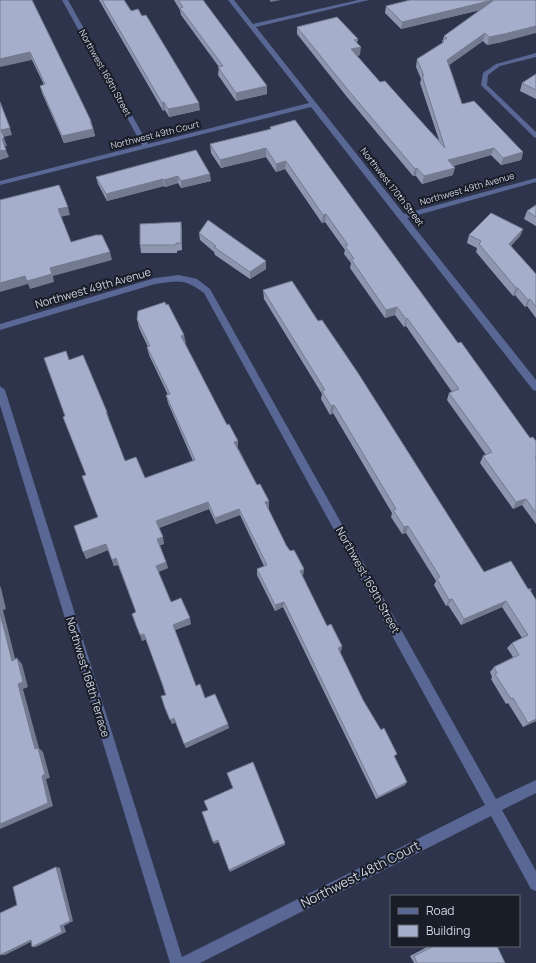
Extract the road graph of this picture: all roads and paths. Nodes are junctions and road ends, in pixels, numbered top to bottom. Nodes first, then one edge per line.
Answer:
1 (65, 0) edge
2 (231, 0) edge
3 (366, 0) edge
4 (252, 26) junction
5 (536, 55) edge
6 (314, 104) junction
7 (536, 136) edge
8 (146, 146) junction
9 (536, 180) edge
10 (0, 183) edge
11 (402, 217) junction
12 (194, 281) joint
13 (0, 327) edge
14 (536, 387) edge
15 (0, 390) edge
16 (536, 786) edge
17 (494, 807) junction
18 (536, 884) edge
19 (177, 963) edge
20 (185, 963) edge

1 - 8 street, Northwest 169th Street
2 - 4 street, Northwest 170th Street
3 - 4 street
4 - 6 street, Northwest 170th Street
5 - 7 street
6 - 8 street, Northwest 49th Court
6 - 11 street, Northwest 170th Street
8 - 10 street, Northwest 49th Court
9 - 11 street, Northwest 49th Avenue
11 - 14 street, Northwest 170th Street
12 - 13 street, Northwest 49th Avenue
12 - 17 street, Northwest 169th Street
15 - 19 street, Northwest 168th Terrace
16 - 17 street, Northwest 48th Court
17 - 18 street, Northwest 169th Street
17 - 20 street, Northwest 48th Court

